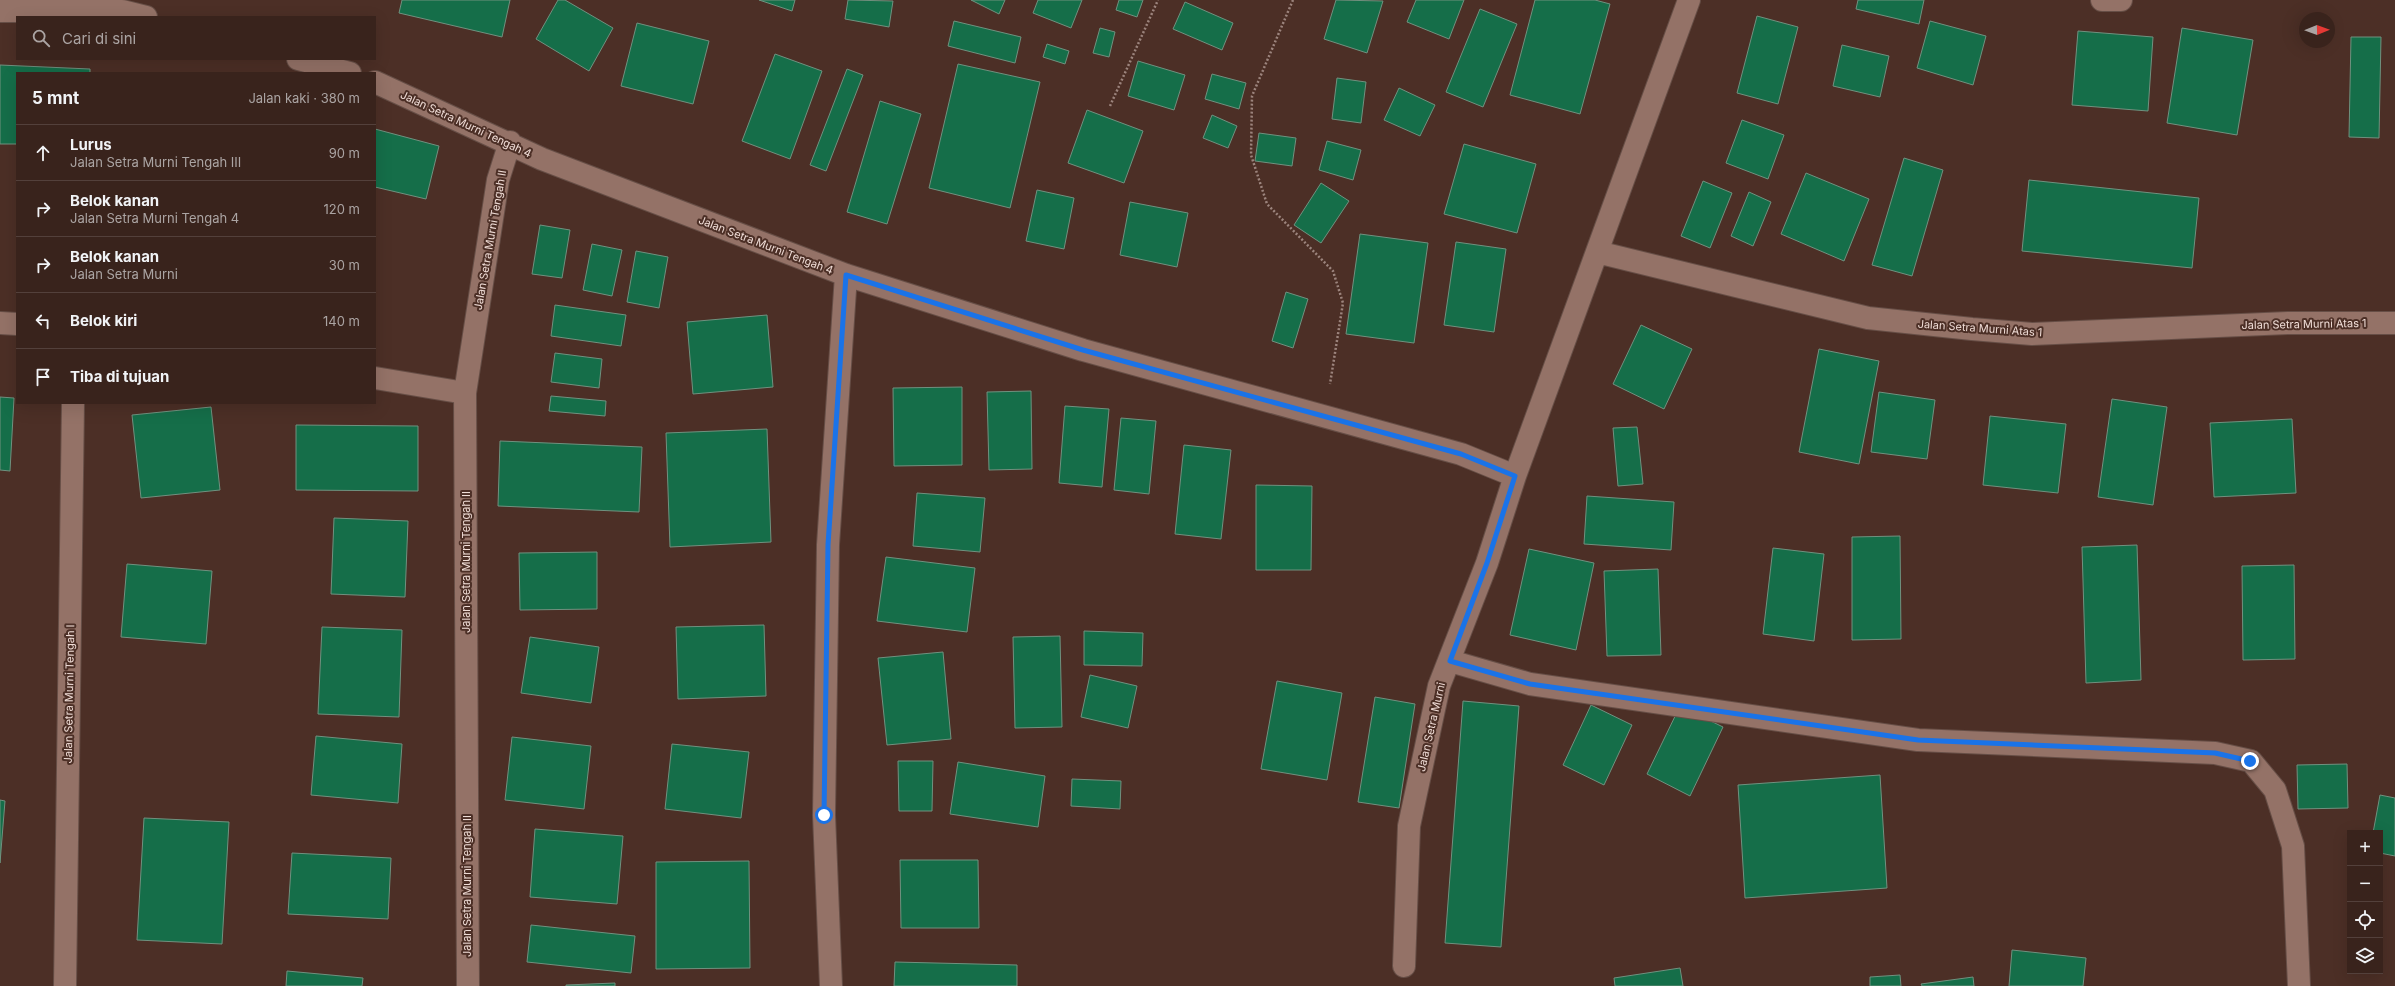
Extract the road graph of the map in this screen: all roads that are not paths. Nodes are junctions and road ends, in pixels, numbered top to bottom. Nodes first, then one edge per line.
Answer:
1 (1689, 0) edge
2 (2102, 0) edge
3 (2121, 0) edge
4 (0, 11) edge
5 (142, 16) edge
6 (302, 60) edge
7 (346, 72) edge
8 (376, 82) edge
9 (510, 142) junction
10 (1597, 252) junction
11 (846, 275) junction
12 (0, 323) edge
13 (16, 324) edge
14 (2395, 324) edge
15 (376, 378) edge
16 (465, 393) junction
17 (73, 404) edge
18 (1515, 476) junction
19 (1450, 661) junction
20 (1404, 966) dead end
21 (65, 986) edge
22 (468, 986) edge
23 (831, 986) edge
24 (2299, 986) edge

1 - 10 street, Jalan Setra Murni
2 - 3 street
4 - 5 street
6 - 7 street
8 - 9 street, Jalan Setra Murni Tengah 4
9 - 11 street, Jalan Setra Murni Tengah 4
9 - 16 street, Jalan Setra Murni Tengah II
10 - 14 street, Jalan Setra Murni Atas 1
10 - 18 street, Jalan Setra Murni
11 - 18 street, Jalan Setra Murni Tengah 4
11 - 23 street
12 - 13 street
15 - 16 street
16 - 22 street, Jalan Setra Murni Tengah II
17 - 21 street, Jalan Setra Murni Tengah I
18 - 19 street, Jalan Setra Murni
19 - 20 street, Jalan Setra Murni
19 - 24 street

